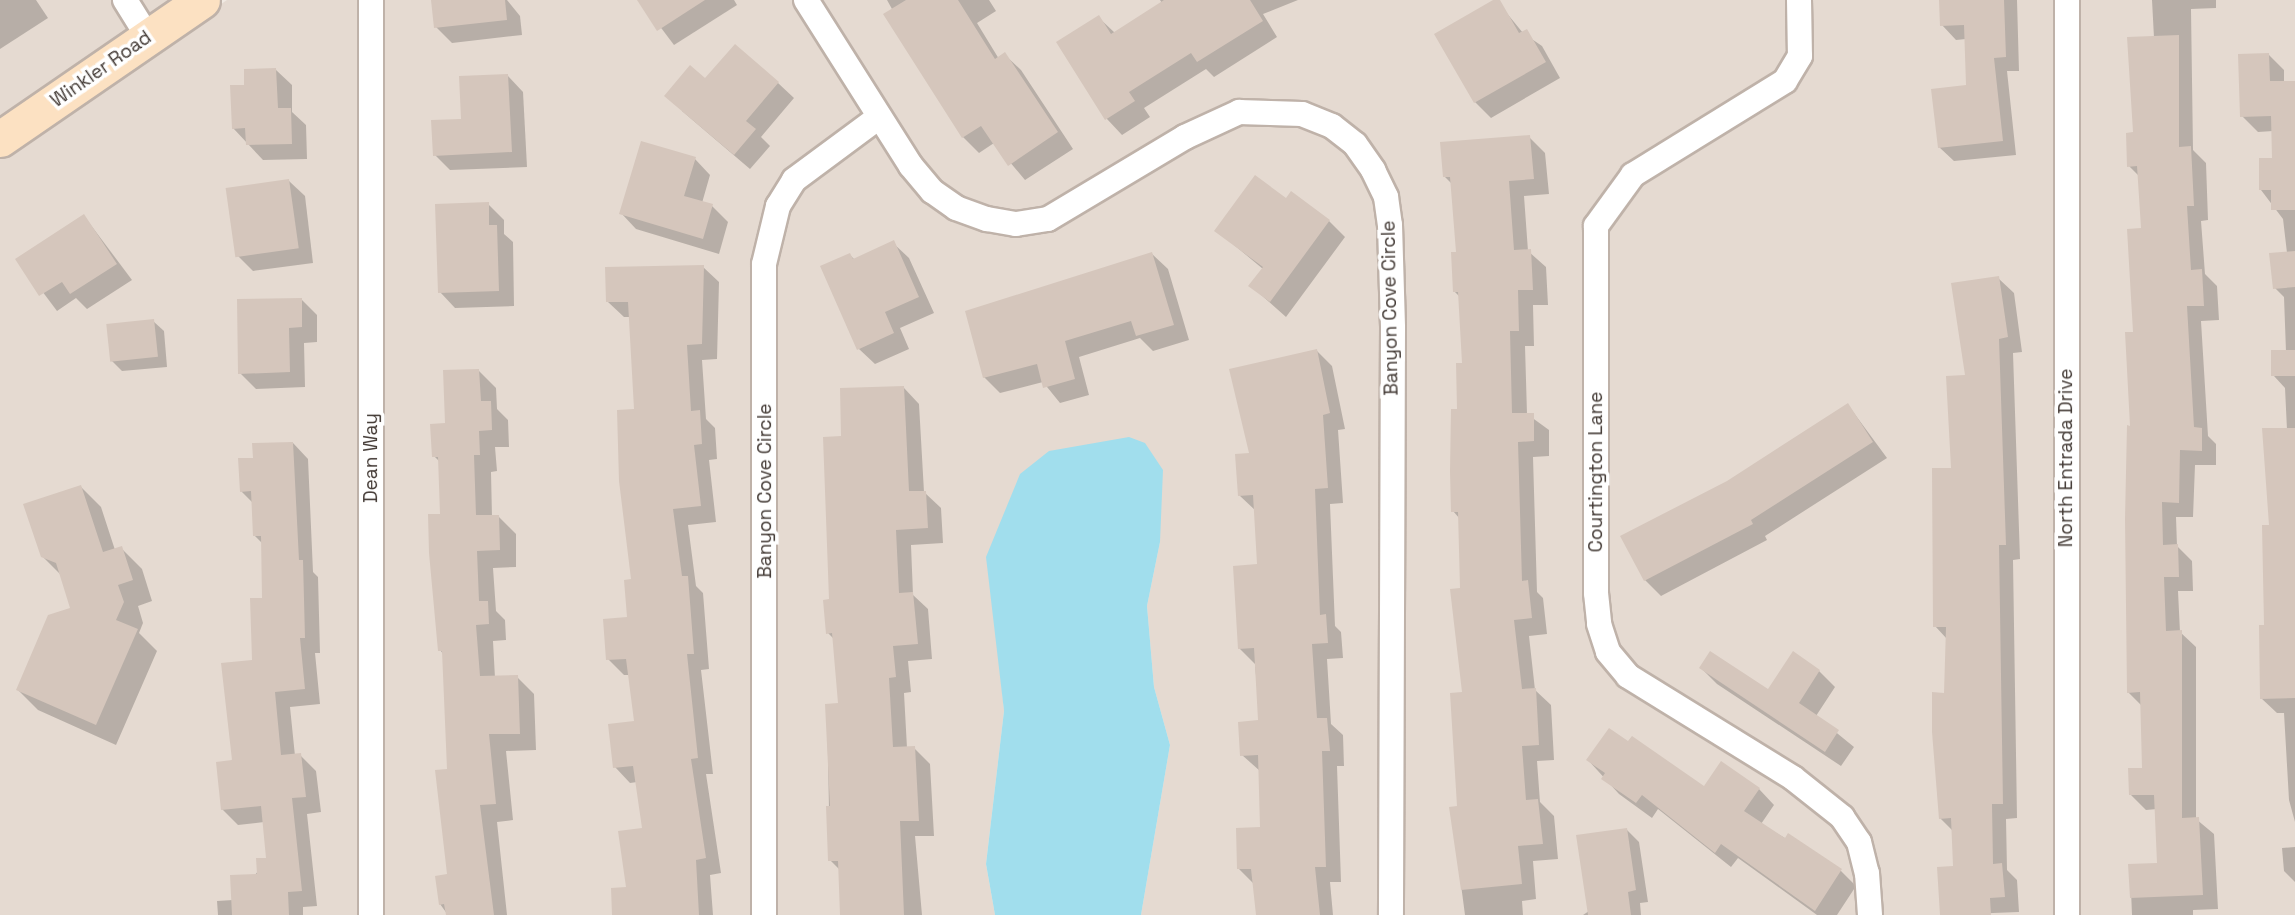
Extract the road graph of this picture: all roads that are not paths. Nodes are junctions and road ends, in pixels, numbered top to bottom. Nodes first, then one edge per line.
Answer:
1 (125, 0) edge
2 (202, 0) edge
3 (371, 0) edge
4 (806, 0) edge
5 (1799, 0) edge
6 (2067, 0) edge
7 (148, 37) junction
8 (879, 117) junction
9 (0, 139) edge
10 (371, 915) edge
11 (764, 915) edge
12 (1391, 915) edge
13 (1870, 915) edge
14 (2067, 915) edge

1 - 7 street
2 - 7 street, Winkler Road
3 - 10 street, Dean Way
4 - 8 street, Banyon Cove Circle
5 - 13 street, Courtington Lane
6 - 14 street, North Entrada Drive
7 - 9 street, Winkler Road
8 - 11 street, Banyon Cove Circle
8 - 12 street, Banyon Cove Circle

